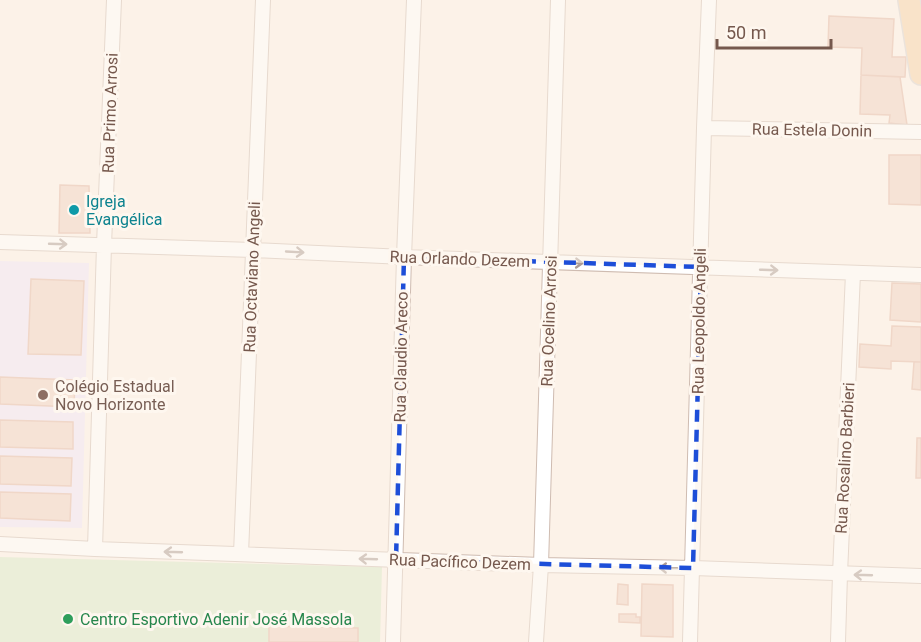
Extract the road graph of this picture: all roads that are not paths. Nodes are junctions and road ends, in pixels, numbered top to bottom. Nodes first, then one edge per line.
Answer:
1 (114, 0) edge
2 (263, 0) edge
3 (414, 0) edge
4 (558, 0) edge
5 (709, 0) edge
6 (909, 0) edge
7 (921, 74) edge
8 (704, 128) junction
9 (921, 132) edge
10 (0, 242) edge
11 (104, 245) junction
12 (253, 250) junction
13 (404, 257) junction
14 (551, 262) junction
15 (701, 267) junction
16 (854, 273) junction
17 (921, 275) edge
18 (0, 544) edge
19 (95, 549) junction
20 (242, 554) junction
21 (396, 560) junction
22 (541, 565) junction
23 (693, 568) junction
24 (840, 574) junction
25 (921, 576) edge
26 (393, 642) edge
27 (536, 642) edge
28 (690, 642) edge
29 (838, 642) edge

1 - 11 street, Rua Primo Arrosi
2 - 12 street, Rua Octaviano Angeli
3 - 13 street, Rua Claudio Areco
4 - 14 street, Rua Ocelino Arrosi
5 - 8 street, Rua Leopoldo Angeli
6 - 7 main road
8 - 9 street, Rua Estela Donin
8 - 15 street, Rua Leopoldo Angeli
10 -> 11 street, Rua Orlando Dezem
11 - 12 street, Rua Orlando Dezem
11 - 19 street, Rua Primo Arrosi
12 -> 13 street, Rua Orlando Dezem
12 - 20 street, Rua Octaviano Angeli
13 - 14 street, Rua Orlando Dezem
13 - 21 street, Rua Claudio Areco
14 -> 15 street, Rua Orlando Dezem
14 - 22 street, Rua Ocelino Arrosi
15 -> 16 street, Rua Orlando Dezem
15 - 23 street, Rua Leopoldo Angeli
16 - 17 street, Rua Orlando Dezem
16 - 24 street, Rua Rosalino Barbieri
18 - 19 street, Rua Pacífico Dezem
20 -> 19 street, Rua Pacífico Dezem
21 -> 20 street, Rua Pacífico Dezem
21 - 22 street, Rua Pacífico Dezem
21 - 26 street, Rua Claudio Areco
23 -> 22 street, Rua Pacífico Dezem
22 - 27 street, Rua Ocelino Arrosi
23 - 24 street, Rua Pacífico Dezem
23 - 28 street, Rua Leopoldo Angeli
25 -> 24 street, Rua Pacífico Dezem
24 - 29 street, Rua Rosalino Barbieri

